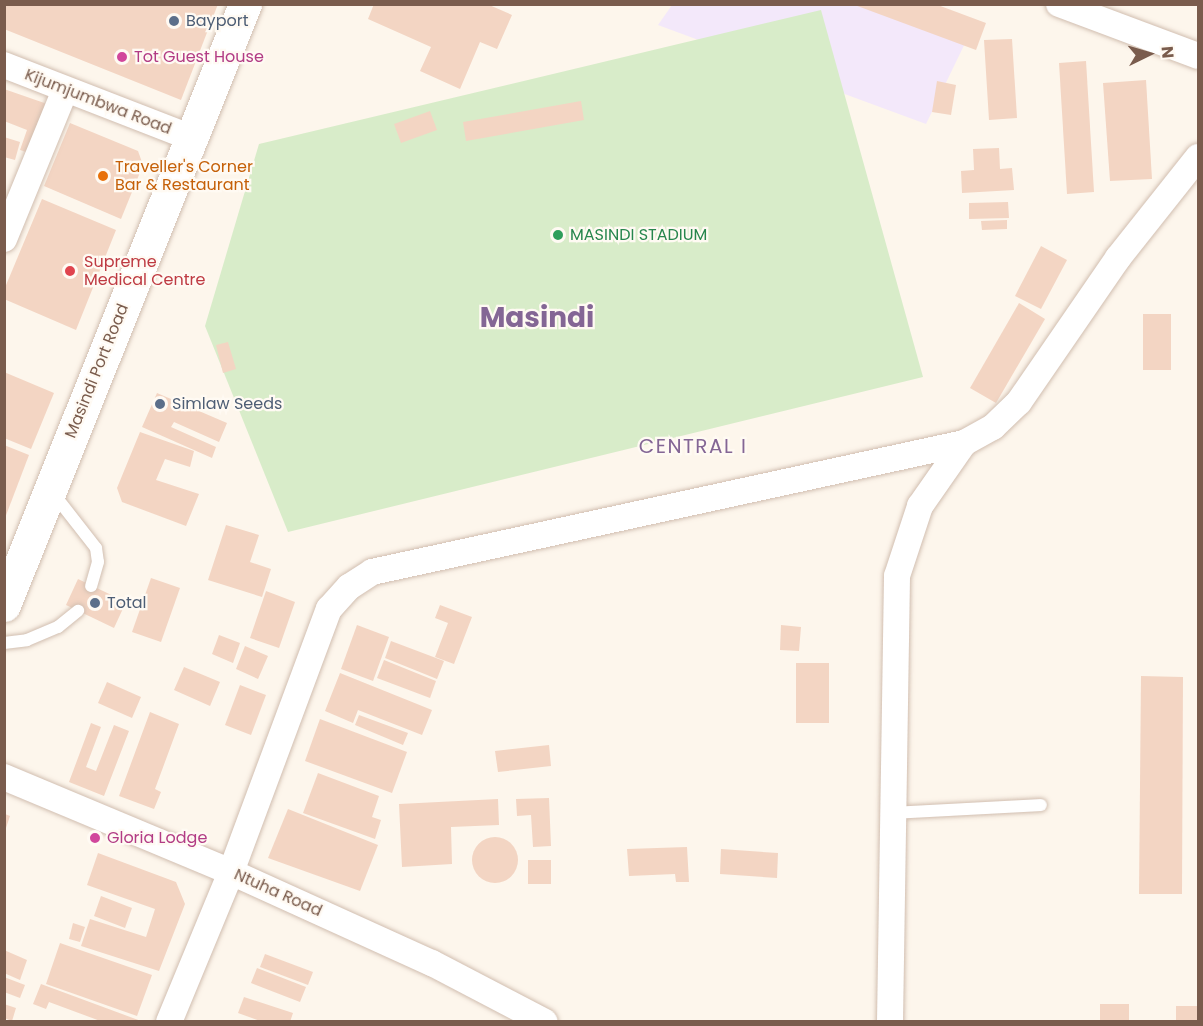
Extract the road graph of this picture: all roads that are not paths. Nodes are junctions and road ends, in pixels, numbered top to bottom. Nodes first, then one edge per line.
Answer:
1 (245, 4) edge
2 (1059, 4) edge
3 (1198, 56) edge
4 (4, 65) edge
5 (65, 90) junction
6 (192, 138) junction
7 (1198, 157) edge
8 (4, 239) edge
9 (964, 443) junction
10 (49, 488) junction
11 (91, 586) dead end
12 (4, 604) edge
13 (78, 611) dead end
14 (4, 643) edge
15 (4, 777) edge
16 (1041, 805) dead end
17 (893, 813) junction
18 (231, 872) junction
19 (168, 1022) edge
20 (545, 1022) edge
21 (890, 1022) edge

1 - 6 main road, Masindi Port Road
2 - 3 street
4 - 5 street, Kijumjumbwa Road
5 - 6 street, Kijumjumbwa Road
5 - 8 street
6 - 10 main road, Masindi Port Road
7 - 9 street
9 - 17 street
9 - 18 street
10 - 11 lane
10 - 12 main road, Masindi Port Road
13 - 14 lane
15 - 18 street, Ntuha Road
16 - 17 lane
17 - 21 street
18 - 19 street
18 - 20 street, Ntuha Road

